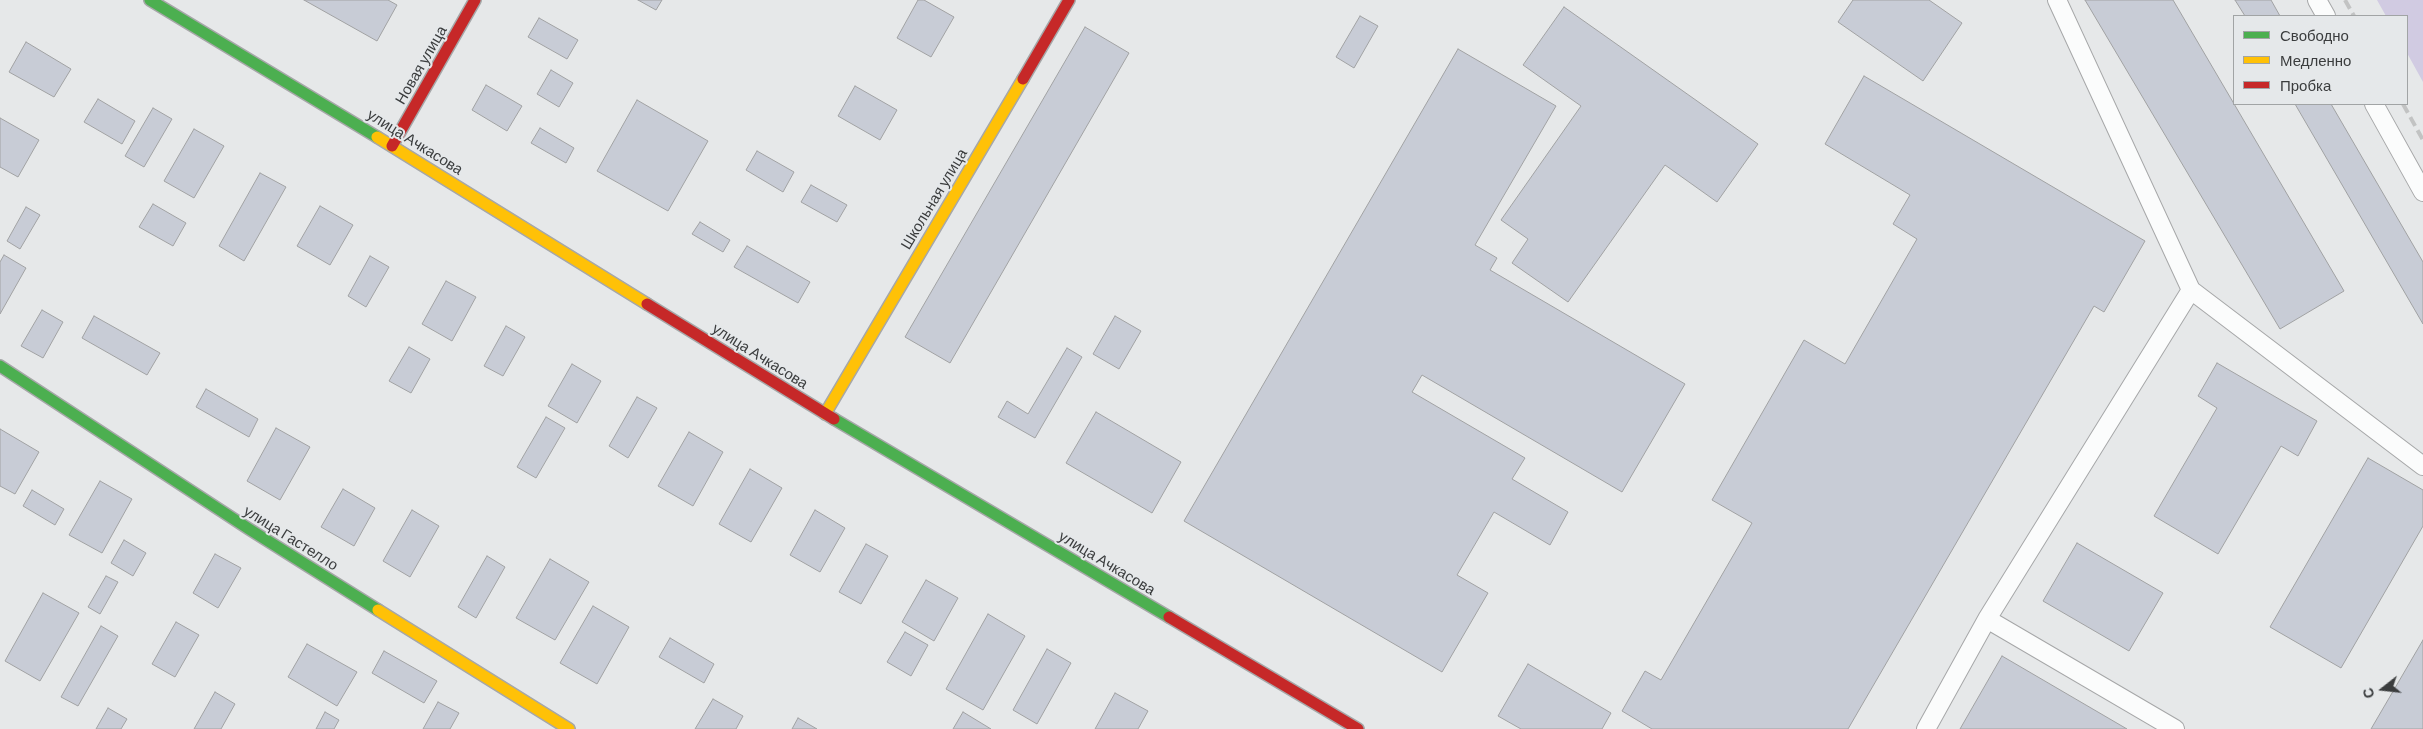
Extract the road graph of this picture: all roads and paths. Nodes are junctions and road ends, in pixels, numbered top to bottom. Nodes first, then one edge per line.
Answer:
1 (150, 0) edge
2 (475, 0) edge
3 (1069, 0) edge
4 (2057, 0) edge
5 (2317, 0) edge
6 (2325, 15) edge
7 (2375, 105) edge
8 (392, 146) junction
9 (2423, 192) edge
10 (2191, 290) junction
11 (0, 366) edge
12 (825, 414) junction
13 (2423, 466) edge
14 (1987, 619) junction
15 (569, 729) edge
16 (1358, 729) edge
17 (1926, 729) edge
18 (2175, 729) edge

1 - 8 street, улица Ачкасова
2 - 8 street, Новая улица
3 - 12 street, Школьная улица
4 - 10 lane
5 - 6 lane
7 - 9 lane
8 - 12 street, улица Ачкасова
10 - 13 lane
10 - 14 lane
11 - 15 street, улица Гастелло
12 - 16 street, улица Ачкасова
14 - 17 lane
14 - 18 lane

